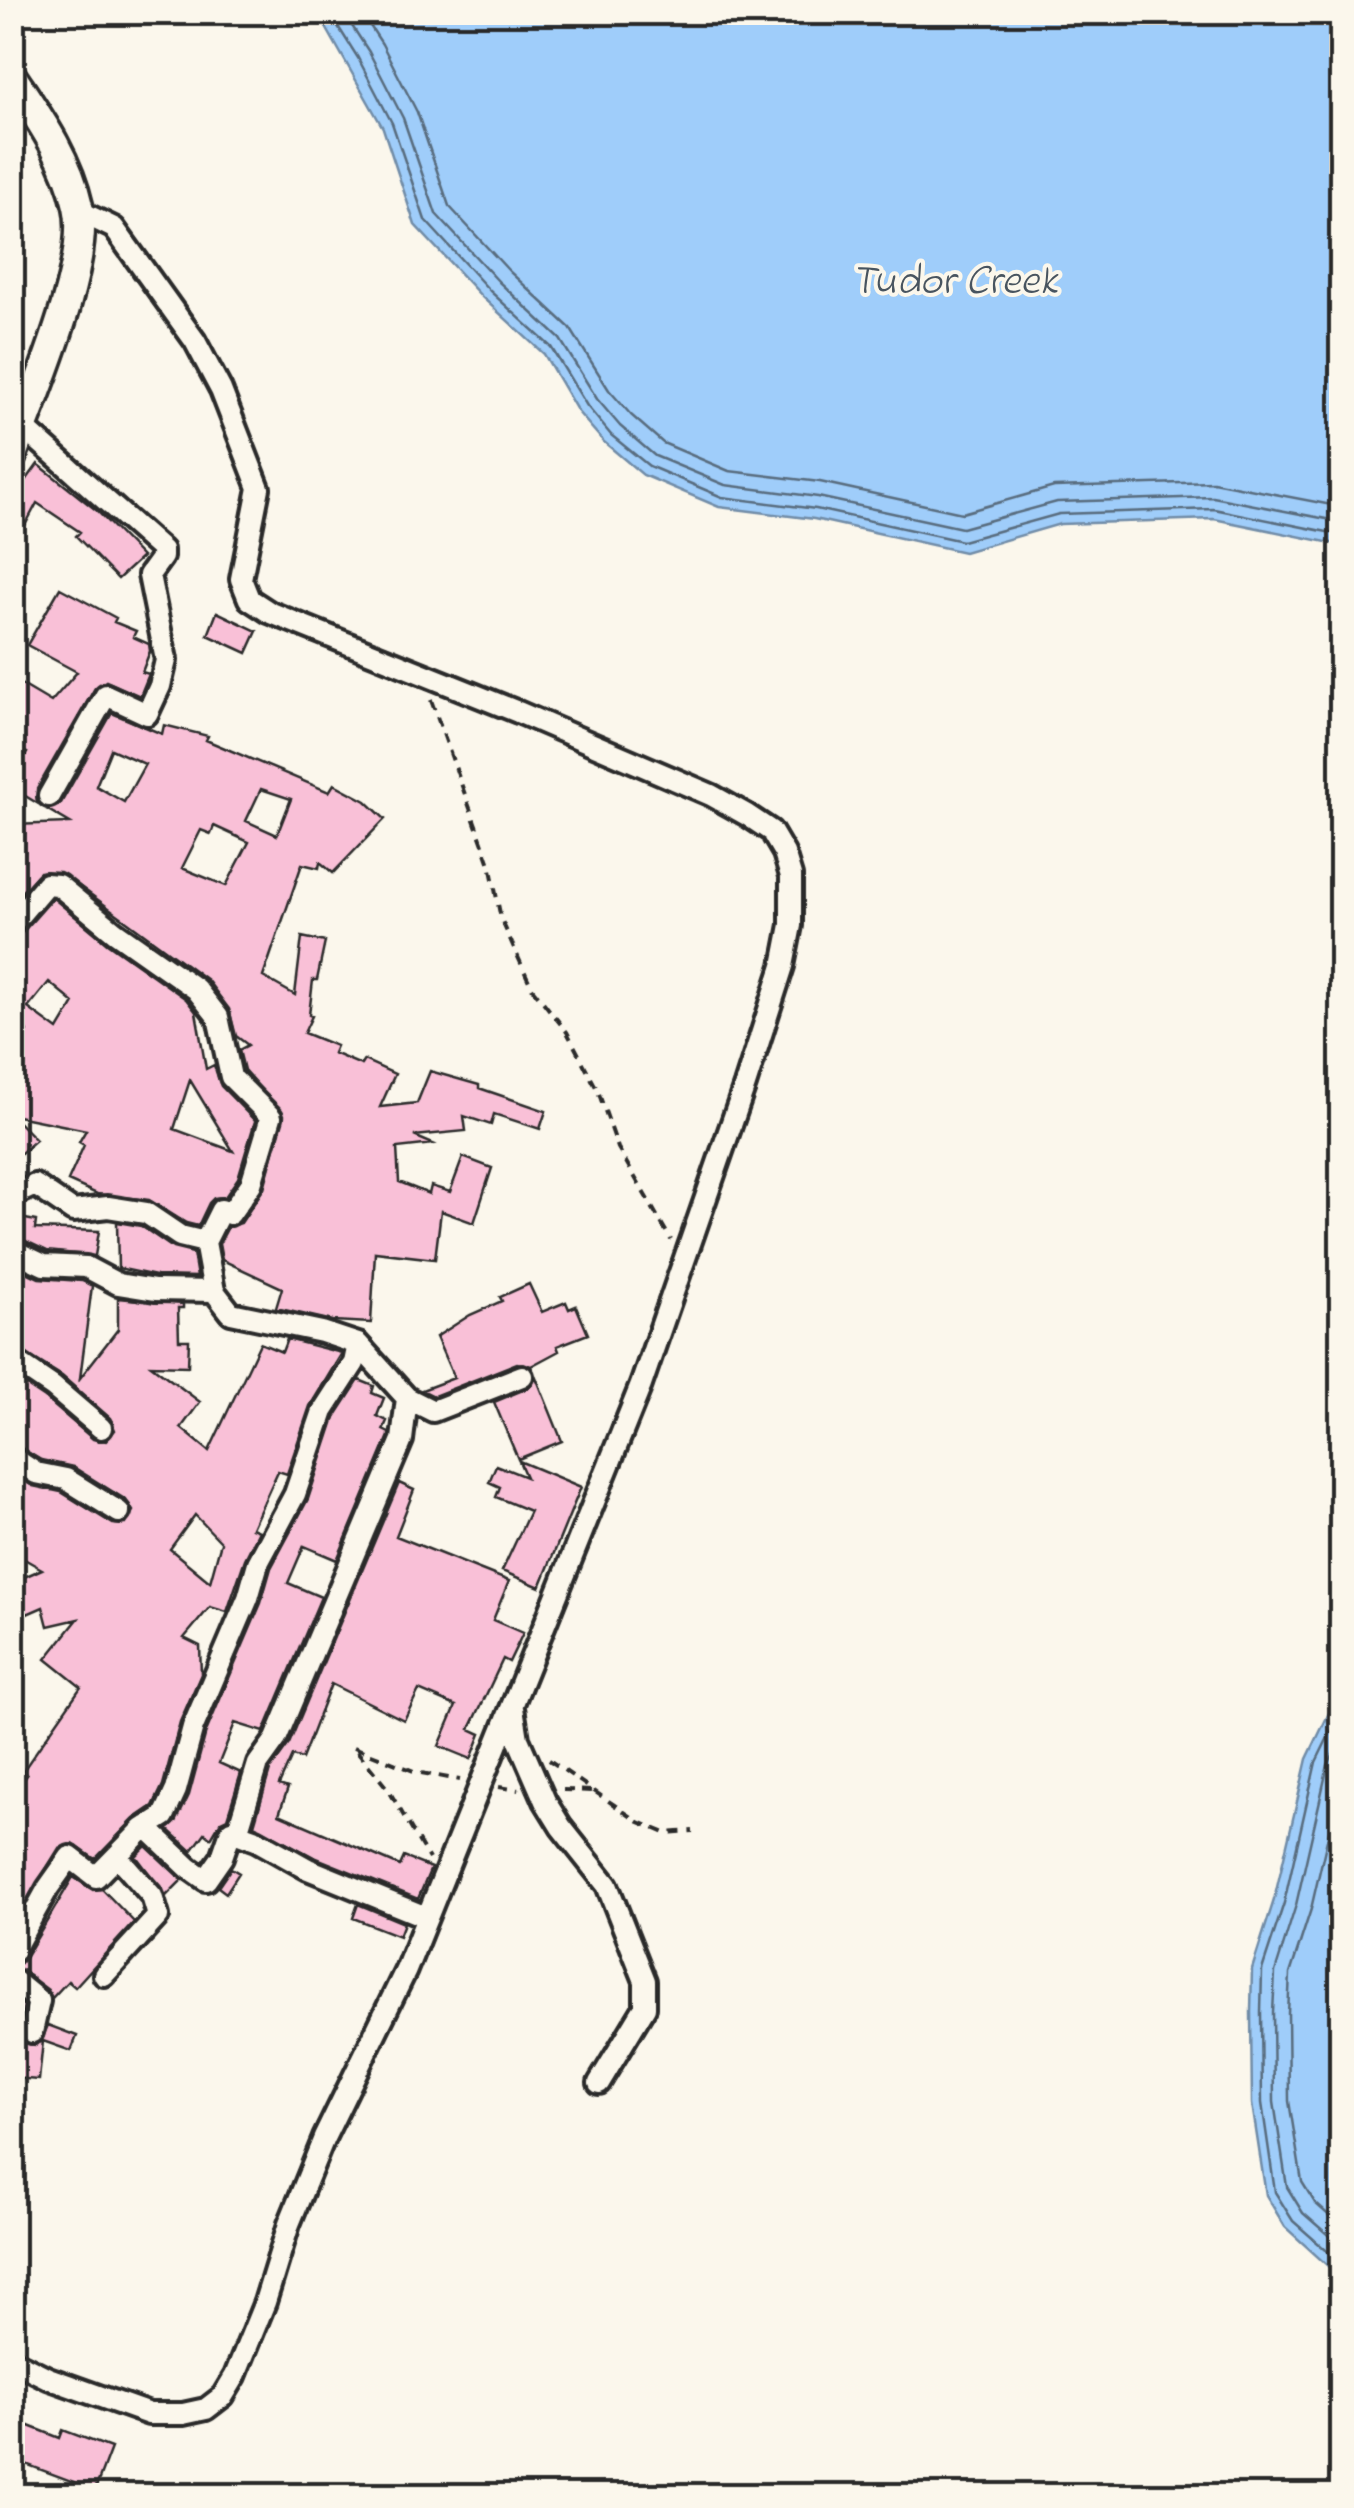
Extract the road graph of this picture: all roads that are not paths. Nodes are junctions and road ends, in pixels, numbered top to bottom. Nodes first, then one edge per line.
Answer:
1 (12, 77) edge
2 (80, 211) junction
3 (23, 426) junction
4 (12, 455) edge
5 (49, 796) dead end
6 (12, 924) edge
7 (12, 1196) edge
8 (205, 1242) junction
9 (12, 1250) edge
10 (214, 1291) junction
11 (358, 1344) junction
12 (12, 1359) edge
13 (522, 1376) dead end
14 (407, 1398) junction
15 (101, 1428) dead end
16 (12, 1457) edge
17 (119, 1512) dead end
18 (513, 1701) junction
19 (146, 1827) junction
20 (236, 1833) junction
21 (117, 1856) junction
22 (426, 1917) junction
23 (12, 1954) edge
24 (104, 1975) dead end
25 (12, 1979) edge
26 (32, 2032) dead end
27 (599, 2083) dead end
28 (12, 2360) edge

1 - 2 main road
2 - 3 main road
2 - 18 street
3 - 4 main road
3 - 5 street
6 - 8 street
7 - 8 street
8 - 10 street
9 - 10 street
10 - 11 street
11 - 14 street
11 - 19 street
12 - 15 street
13 - 14 street
14 - 20 street
16 - 17 street
18 - 22 street
18 - 27 street
19 - 20 street
19 - 21 street
20 - 22 street
21 - 23 street
21 - 24 street
22 - 28 street
25 - 26 street

